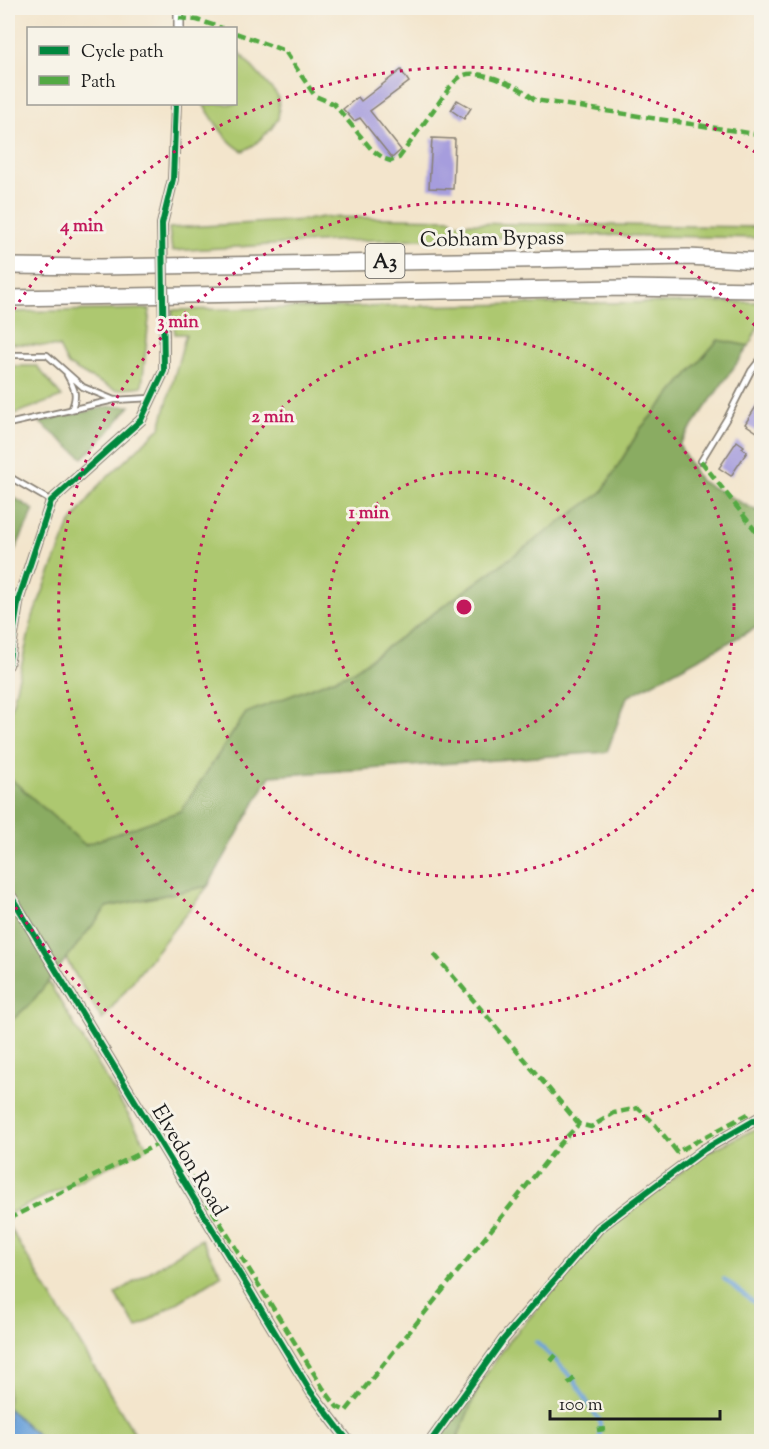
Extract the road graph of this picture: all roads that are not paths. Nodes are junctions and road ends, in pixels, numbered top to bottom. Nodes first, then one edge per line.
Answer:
1 (179, 8) edge
2 (179, 27) edge
3 (176, 105) edge
4 (762, 261) edge
5 (8, 266) edge
6 (762, 290) edge
7 (8, 298) edge
8 (8, 355) edge
9 (762, 357) edge
10 (66, 372) junction
11 (151, 398) junction
12 (114, 400) junction
13 (70, 410) junction
14 (8, 424) edge
15 (701, 461) dead end
16 (8, 476) edge
17 (51, 501) junction
18 (19, 598) junction
19 (8, 619) edge
20 (8, 665) edge
21 (8, 891) edge
22 (762, 1116) edge
23 (350, 1442) edge
24 (430, 1442) edge

1 - 2 street
3 - 11 street, bridge
4 - 5 highway, Cobham Bypass / A3
6 - 7 highway, A3
8 - 10 lane
9 - 15 lane
10 - 12 lane
10 - 13 lane
11 - 12 lane
11 - 17 street
12 - 13 lane
13 - 14 lane
16 - 17 lane
17 - 18 street
18 - 19 street
18 - 20 street
21 - 23 street, Elvedon Road
22 - 24 street

